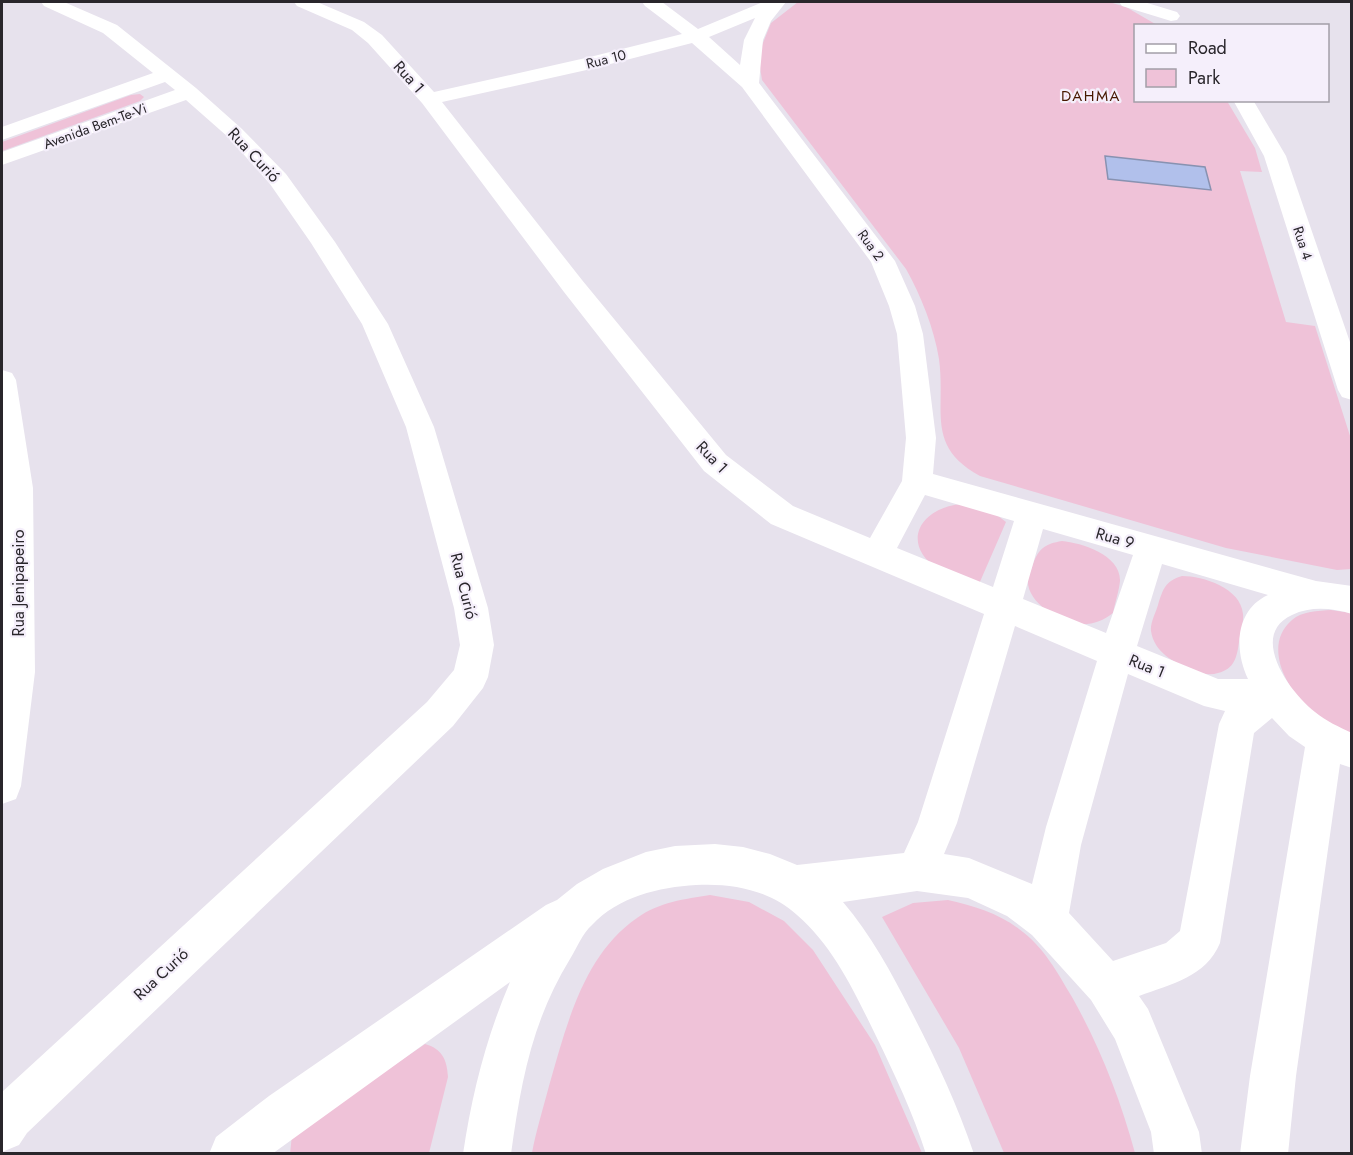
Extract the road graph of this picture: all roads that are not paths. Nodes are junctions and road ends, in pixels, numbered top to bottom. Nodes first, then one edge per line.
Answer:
1 (50, 2) edge
2 (303, 2) edge
3 (651, 2) edge
4 (776, 2) edge
5 (1128, 2) edge
6 (1153, 2) edge
7 (1176, 21) edge
8 (696, 36) junction
9 (749, 83) junction
10 (178, 84) junction
11 (429, 99) junction
12 (1244, 102) edge
13 (2, 134) edge
14 (2, 159) edge
15 (2, 380) edge
16 (1352, 390) edge
17 (917, 481) junction
18 (1032, 514) junction
19 (1151, 549) junction
20 (877, 555) junction
21 (1313, 594) junction
22 (1352, 600) edge
23 (1003, 607) junction
24 (1116, 653) junction
25 (1274, 695) junction
26 (1338, 746) edge
27 (2, 786) edge
28 (916, 871) junction
29 (793, 886) junction
30 (578, 908) junction
31 (1047, 920) junction
32 (1107, 985) junction
33 (23, 1089) edge
34 (2, 1128) edge
35 (233, 1154) edge
36 (487, 1154) edge
37 (950, 1154) edge
38 (1178, 1154) edge
39 (1264, 1154) edge

1 - 10 street, Rua Curió
2 - 11 street, Rua 1
3 - 8 street, Rua 2
4 - 8 street, Rua 10
4 - 9 street
5 - 7 street
6 - 7 street
8 - 9 street, Rua 2
8 - 11 street, Rua 10
9 - 17 street, Rua 2
10 - 13 street, Avenida Bem-Te-Vi
10 - 14 street, Avenida Bem-Te-Vi
10 - 33 street, Rua Curió
11 - 20 street, Rua 1
12 - 16 street, Rua 4
15 - 27 street, Rua Jenipapeiro
17 - 18 street, Rua 9
17 - 20 street, Rua 2
18 - 19 street, Rua 9
18 - 23 street
19 - 21 street, Rua 9
19 - 24 street
20 - 23 street, Rua 1
21 - 22 street, Rua 9
21 - 25 street
23 - 24 street, Rua 1
23 - 28 street
24 - 25 street, Rua 1
24 - 31 street
25 - 26 street
25 - 32 street
26 - 39 street
28 - 29 street
28 - 31 street
29 - 30 street
29 - 37 street
30 - 35 street
30 - 36 street
31 - 32 street
32 - 38 street
33 - 34 street, Rua Curió

